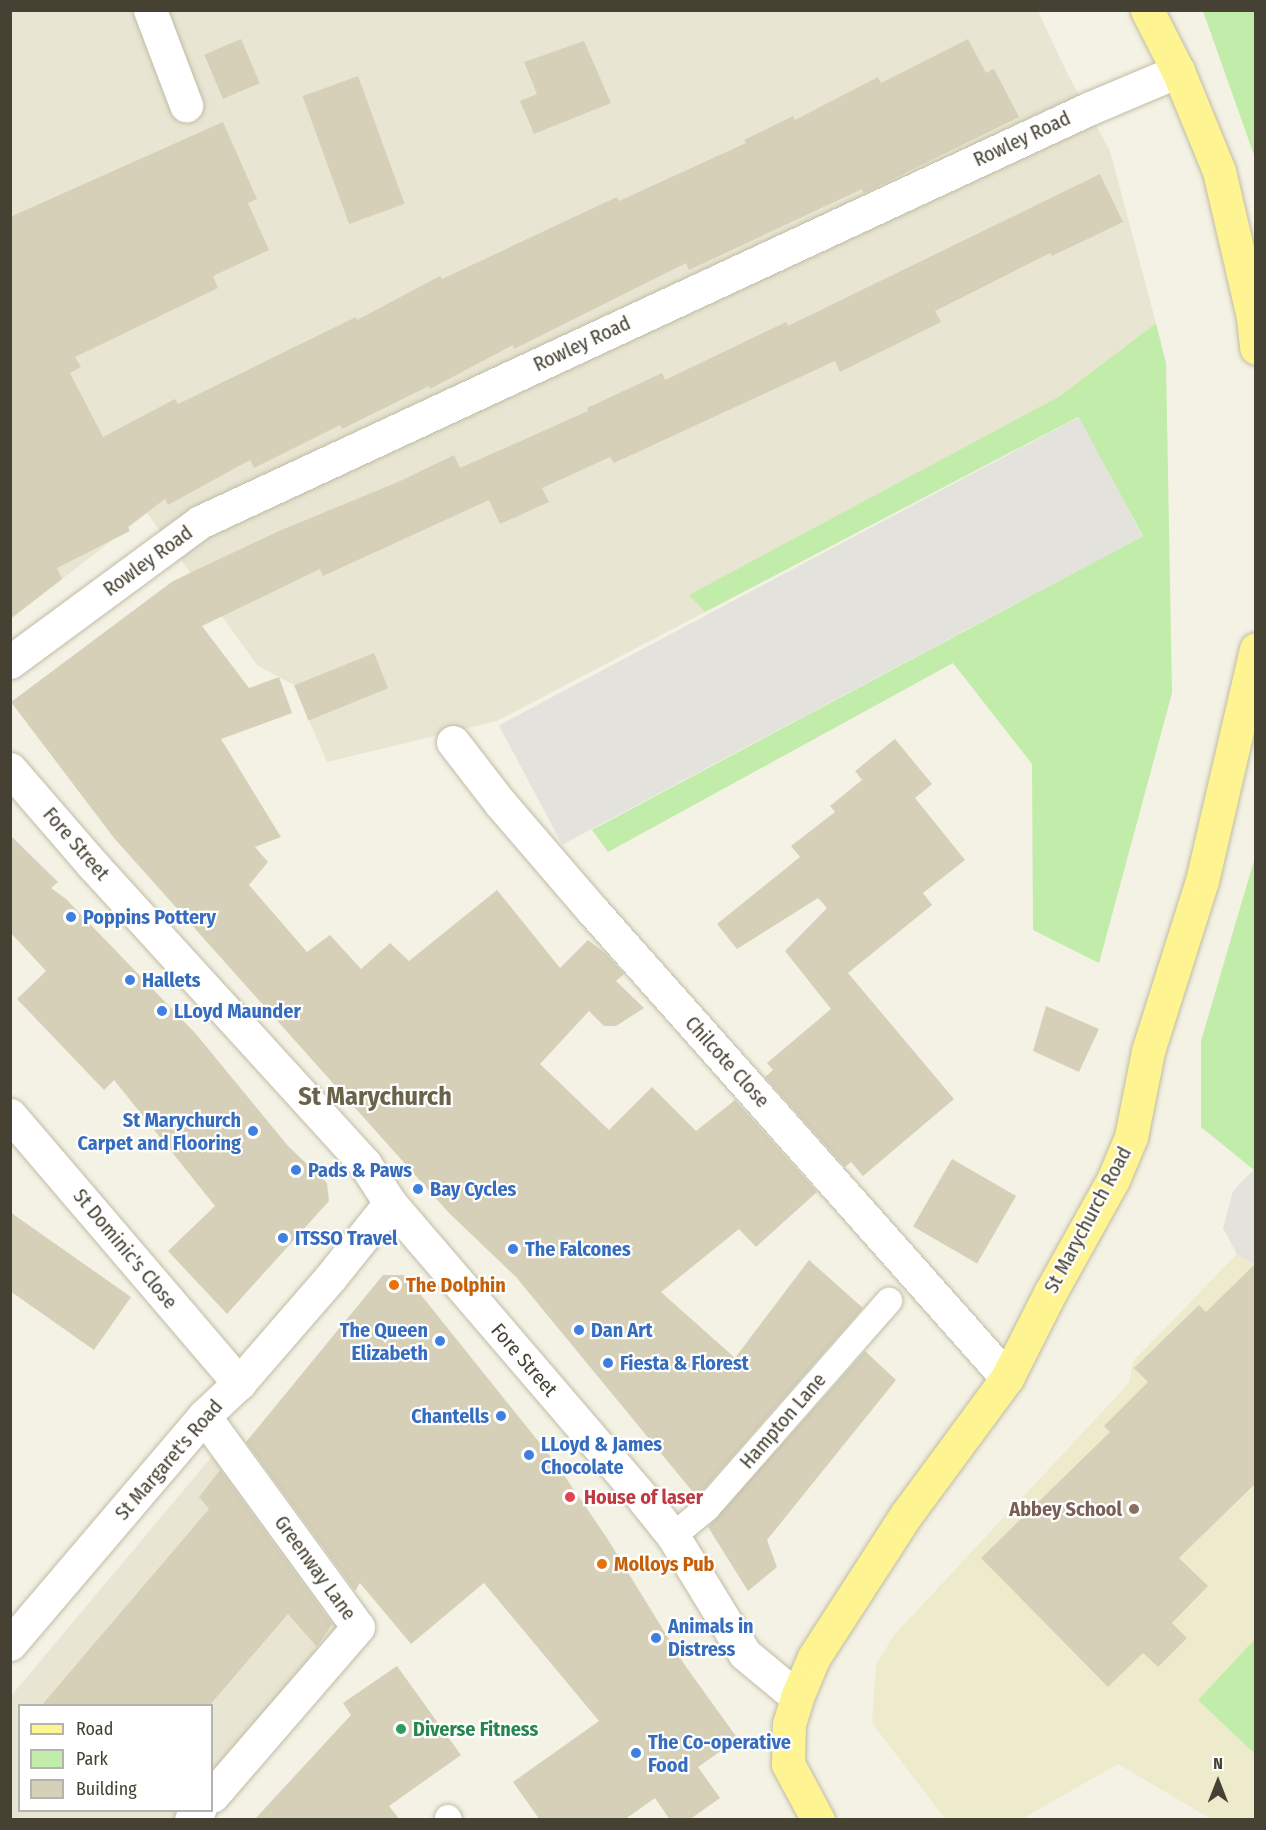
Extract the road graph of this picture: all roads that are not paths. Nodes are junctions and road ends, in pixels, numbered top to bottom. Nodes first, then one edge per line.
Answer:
1 (150, 10) edge
2 (1147, 10) edge
3 (1178, 71) junction
4 (186, 105) dead end
5 (1256, 348) edge
6 (1256, 649) edge
7 (10, 662) edge
8 (453, 742) dead end
9 (10, 769) edge
10 (10, 1114) edge
11 (390, 1203) junction
12 (890, 1301) dead end
13 (1007, 1378) junction
14 (239, 1383) junction
15 (204, 1416) junction
16 (673, 1536) junction
17 (10, 1644) edge
18 (796, 1697) junction
19 (213, 1795) edge
20 (815, 1818) edge

1 - 4 street
2 - 3 main road
3 - 5 main road
3 - 7 street, Rowley Road
6 - 13 main road, St Marychurch Road
8 - 13 street, Chilcote Close
9 - 11 street, Fore Street
10 - 14 street, St Dominic's Close
11 - 14 street, St Margaret's Road
11 - 16 street, Fore Street
12 - 16 lane, Hampton Lane
13 - 18 main road, St Marychurch Road
14 - 15 street, St Margaret's Road
15 - 17 street, St Margaret's Road
15 - 19 street, Greenway Lane
16 - 18 street, Fore Street
18 - 20 main road

